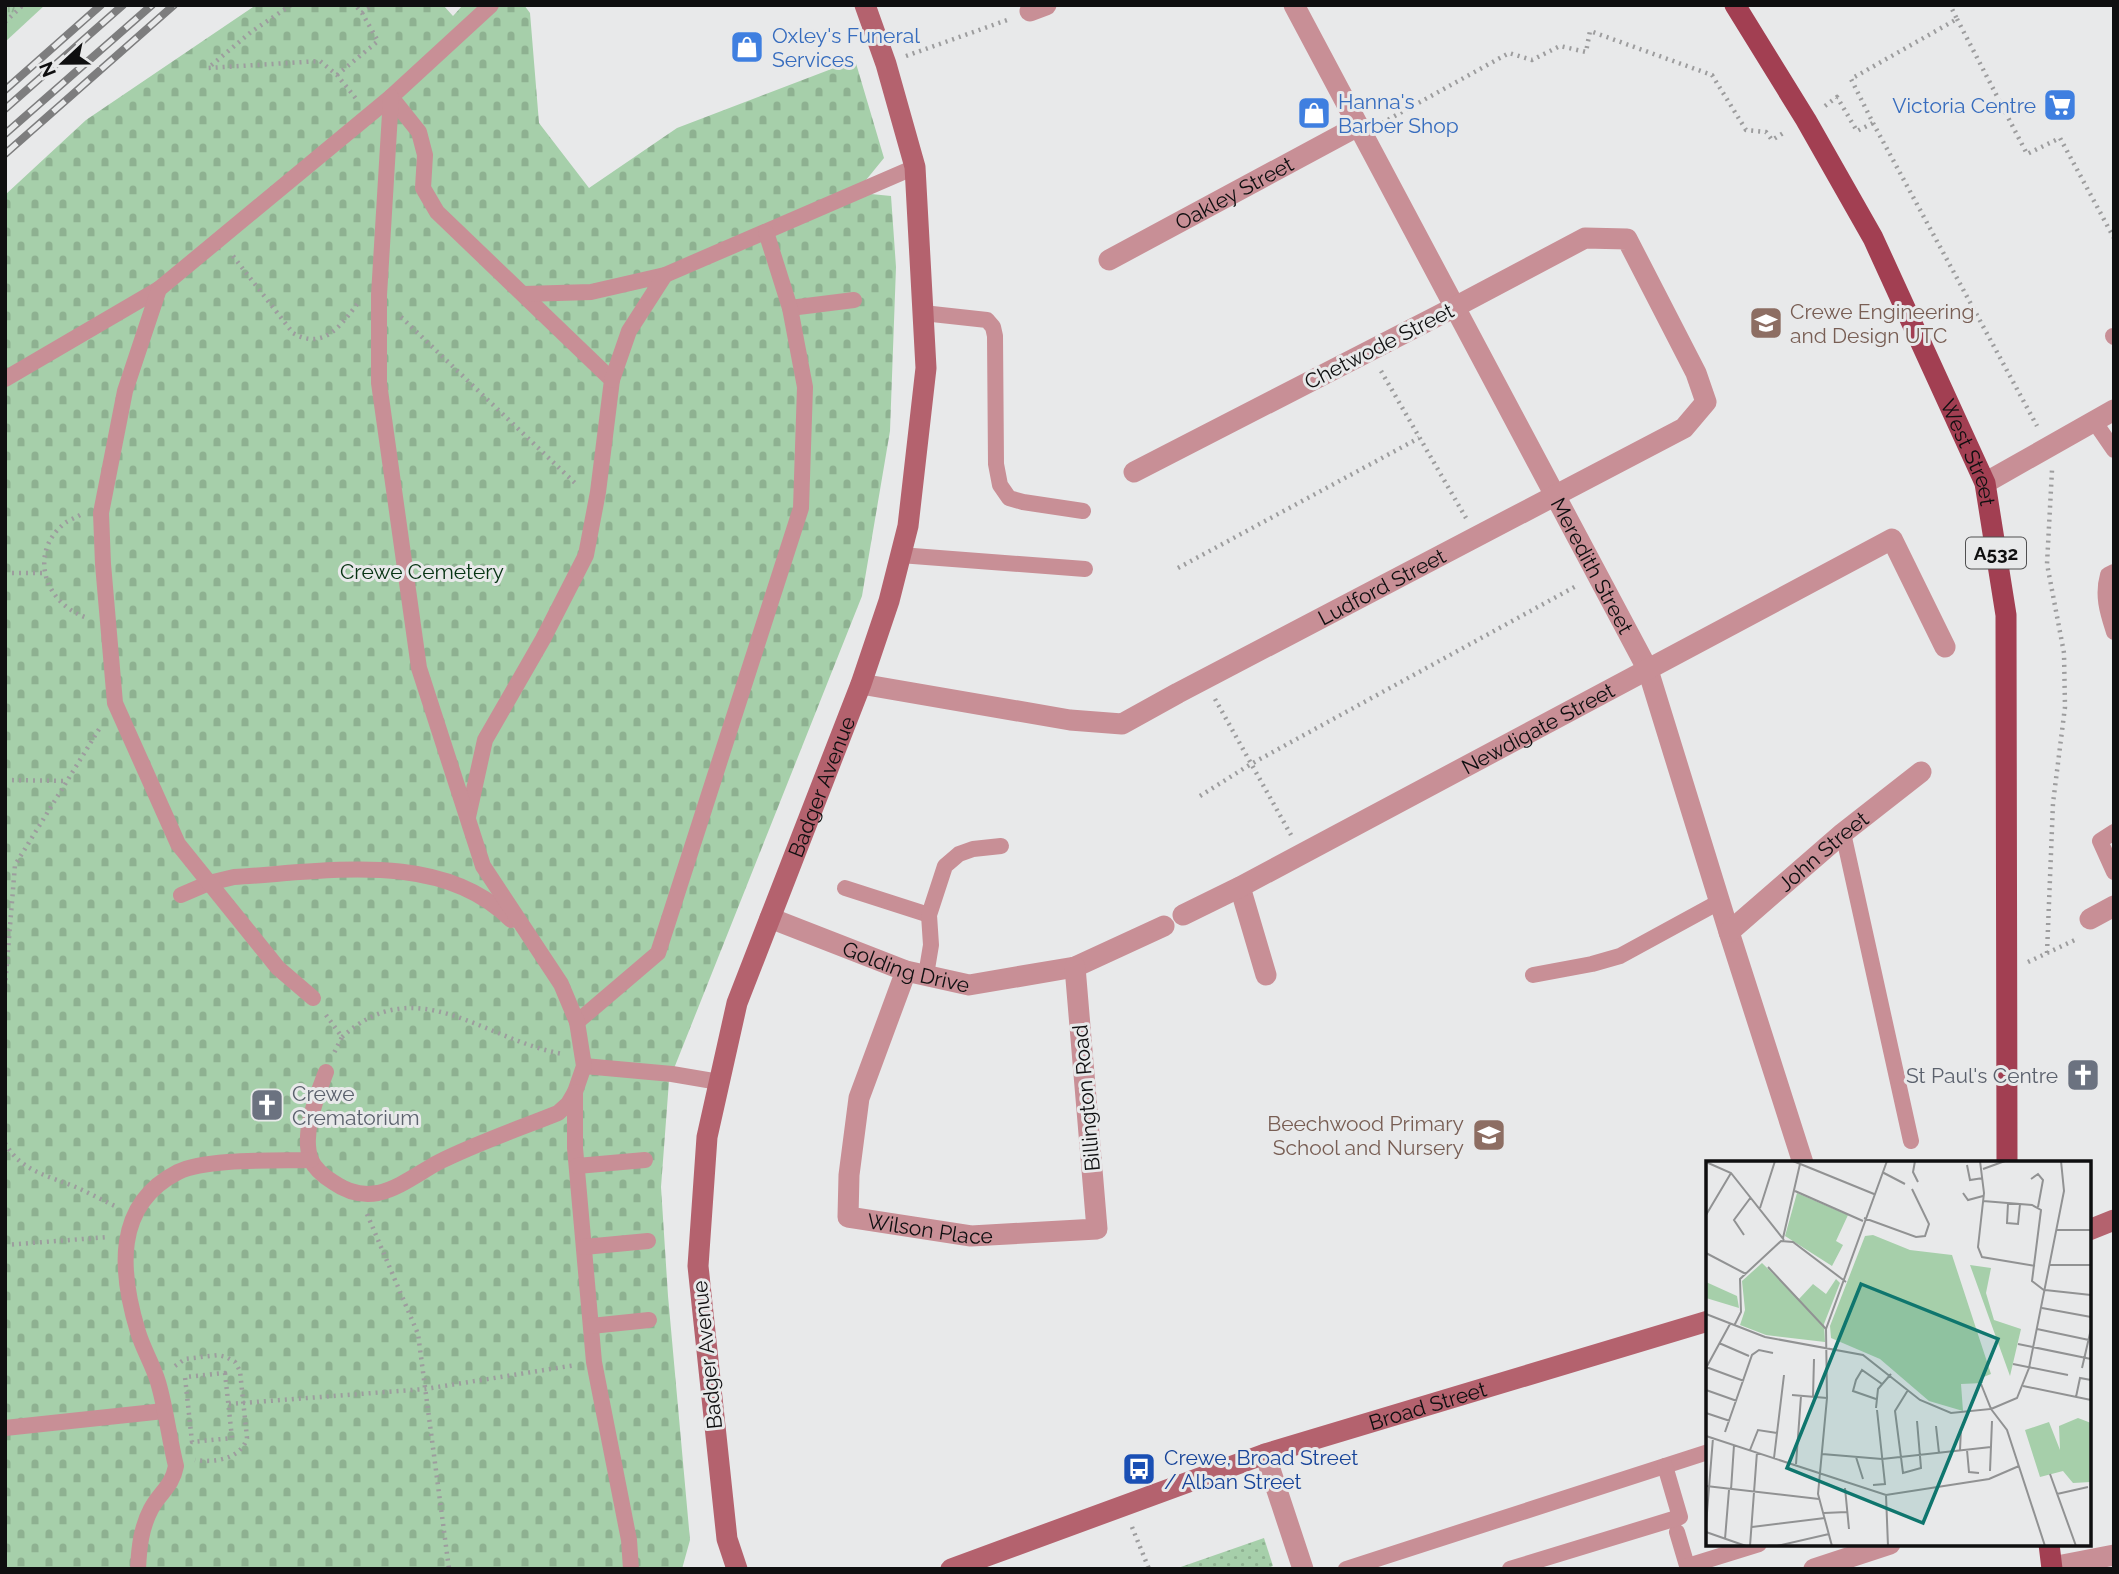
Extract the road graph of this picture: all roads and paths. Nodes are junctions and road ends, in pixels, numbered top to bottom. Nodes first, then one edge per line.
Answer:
1 (23, 5) edge
2 (291, 5) edge
3 (355, 5) edge
4 (372, 5) edge
5 (491, 5) edge
6 (865, 5) edge
7 (1294, 5) edge
8 (1735, 5) edge
9 (1950, 5) edge
10 (1038, 8) edge
11 (362, 13) junction
12 (1957, 19) junction
13 (5, 22) edge
14 (886, 64) junction
15 (337, 75) junction
16 (391, 97) junction
17 (369, 115) junction
18 (1806, 120) junction
19 (1360, 130) junction
20 (915, 167) junction
21 (766, 232) junction
22 (2114, 238) edge
23 (1627, 239) joint
24 (221, 240) junction
25 (1109, 260) dead end
26 (665, 275) junction
27 (159, 289) junction
28 (524, 294) junction
29 (379, 295) junction
30 (854, 300) dead end
31 (1455, 307) junction
32 (790, 308) junction
33 (923, 313) junction
34 (1370, 351) junction
35 (5, 379) edge
36 (612, 380) junction
37 (2114, 410) edge
38 (2094, 421) junction
39 (1419, 438) junction
40 (2114, 450) edge
41 (1134, 472) dead end
42 (1984, 483) junction
43 (1556, 496) junction
44 (596, 502) junction
45 (1083, 510) dead end
46 (101, 513) junction
47 (1477, 537) junction
48 (900, 555) junction
49 (1178, 568) dead end
50 (1085, 569) dead end
51 (2114, 572) edge
52 (5, 573) edge
53 (45, 573) junction
54 (1597, 574) junction
55 (108, 618) junction
56 (2114, 632) edge
57 (1945, 647) dead end
58 (1648, 670) junction
59 (1204, 679) junction
60 (861, 684) junction
61 (115, 702) junction
62 (1251, 764) junction
63 (1921, 772) dead end
64 (5, 780) edge
65 (66, 781) junction
66 (1200, 796) dead end
67 (468, 819) junction
68 (2114, 832) edge
69 (1843, 833) junction
70 (1001, 846) dead end
71 (1301, 855) junction
72 (2114, 872) edge
73 (209, 883) junction
74 (1240, 887) junction
75 (845, 888) dead end
76 (181, 895) dead end
77 (1719, 902) junction
78 (2114, 906) edge
79 (929, 915) junction
80 (1183, 915) dead end
81 (770, 918) junction
82 (2090, 919) joint
83 (1164, 926) dead end
84 (1729, 932) junction
85 (532, 942) junction
86 (1075, 967) junction
87 (2005, 972) junction
88 (916, 973) junction
89 (1266, 975) dead end
90 (1533, 975) dead end
91 (5, 987) edge
92 (313, 998) joint
93 (577, 1022) junction
94 (342, 1037) junction
95 (584, 1062) junction
96 (326, 1072) joint
97 (719, 1082) junction
98 (575, 1092) junction
99 (1911, 1140) dead end
100 (5, 1143) edge
101 (311, 1160) junction
102 (645, 1160) dead end
103 (1802, 1161) edge
104 (2007, 1161) edge
105 (577, 1166) junction
106 (359, 1195) junction
107 (134, 1215) junction
108 (2114, 1220) edge
109 (1097, 1229) joint
110 (2091, 1229) edge
111 (127, 1236) junction
112 (648, 1241) dead end
113 (5, 1245) edge
114 (584, 1247) junction
115 (649, 1320) dead end
116 (1706, 1322) edge
117 (591, 1326) junction
118 (594, 1362) junction
119 (425, 1389) junction
120 (162, 1403) junction
121 (245, 1403) junction
122 (229, 1404) junction
123 (5, 1429) edge
124 (168, 1432) junction
125 (1706, 1453) edge
126 (1265, 1454) junction
127 (1665, 1466) junction
128 (1124, 1506) junction
129 (1677, 1532) dead end
130 (1753, 1546) edge
131 (1879, 1546) edge
132 (2049, 1546) edge
133 (2114, 1555) edge
134 (1688, 1567) edge
135 (2052, 1568) edge
136 (138, 1569) edge
137 (449, 1569) edge
138 (631, 1569) edge
139 (737, 1569) edge
140 (951, 1569) edge
141 (1149, 1569) edge
142 (1303, 1569) edge
143 (1346, 1569) edge
144 (1510, 1569) edge
145 (1814, 1569) edge

1 - 13 path
2 - 15 path
3 - 11 path
4 - 11 path
5 - 16 lane
6 - 14 street, Badger Avenue
7 - 19 street, Meredith Street
8 - 18 main road, West Street / A532
9 - 12 path
10 - 14 path
11 - 15 path
12 - 18 path
12 - 22 path
14 - 20 street, Badger Avenue
15 - 17 path
16 - 17 lane
16 - 28 lane
16 - 29 lane
17 - 24 lane
18 - 19 path
18 - 42 main road, West Street / A532
19 - 25 street, Oakley Street
19 - 31 street, Meredith Street
20 - 21 lane
20 - 33 street, Badger Avenue
21 - 26 lane
21 - 32 lane
23 - 31 street, Chetwode Street
23 - 43 street, Ludford Street
24 - 27 lane
24 - 29 path
26 - 28 lane
26 - 36 lane
27 - 35 lane
27 - 46 lane
28 - 36 lane
29 - 44 path
29 - 67 lane
30 - 32 lane
31 - 34 street, Chetwode Street
31 - 43 street, Meredith Street
32 - 93 lane
33 - 45 lane
33 - 48 street, Badger Avenue
34 - 39 path
34 - 41 street, Chetwode Street
36 - 44 lane
37 - 38 street
38 - 40 lane
38 - 42 street
39 - 47 path
39 - 49 path
42 - 87 main road, West Street / A532
43 - 47 street, Ludford Street
43 - 54 street, Meredith Street
44 - 67 lane
46 - 53 path
46 - 55 lane
47 - 59 street, Ludford Street
48 - 50 lane
48 - 60 street, Badger Avenue
51 - 56 lane
52 - 53 path
53 - 55 path
54 - 58 street, Meredith Street
54 - 62 path
55 - 61 lane
57 - 58 street, Newdigate Street
58 - 71 street, Newdigate Street
58 - 77 street, Meredith Street
59 - 60 street, Ludford Street
59 - 62 path
60 - 81 street, Badger Avenue
61 - 65 path
61 - 73 lane
62 - 66 path
62 - 71 path
63 - 69 street, John Street
64 - 65 path
65 - 91 path
67 - 85 lane
68 - 72 lane
69 - 84 street, John Street
69 - 99 lane
70 - 79 lane
71 - 74 street, Newdigate Street
73 - 76 lane
73 - 85 lane
73 - 92 lane
74 - 80 street, Newdigate Street
74 - 89 street
75 - 79 lane
77 - 84 street, Meredith Street
77 - 90 lane
78 - 82 street
79 - 88 lane
81 - 88 street, Golding Drive
81 - 97 street, Badger Avenue
82 - 87 path
83 - 86 street, Golding Drive
84 - 103 street, Meredith Street
85 - 93 lane
86 - 88 street, Golding Drive
86 - 109 street, Billington Road
87 - 104 main road, West Street / A532
88 - 109 street, Wilson Place
92 - 94 path
93 - 95 lane
94 - 95 path
94 - 96 path
95 - 97 lane
95 - 98 lane
96 - 101 lane
97 - 139 street, Badger Avenue
98 - 105 lane
98 - 106 lane
100 - 107 path
101 - 106 lane
101 - 107 lane
102 - 105 lane
105 - 114 lane
106 - 119 path
107 - 111 lane
108 - 110 street
111 - 113 path
111 - 120 lane
112 - 114 lane
114 - 117 lane
115 - 117 lane
116 - 126 street, Broad Street
117 - 118 lane
118 - 119 path
118 - 138 lane
119 - 121 path
119 - 137 path
120 - 121 path
120 - 123 lane
120 - 124 lane
121 - 122 path
121 - 124 path
122 - 122 path
124 - 136 lane
125 - 127 lane
126 - 128 street, Broad Street
126 - 142 street
127 - 143 lane
127 - 144 lane
128 - 140 street, Broad Street
128 - 141 path
129 - 134 lane
130 - 134 lane
131 - 145 street
132 - 135 main road
133 - 135 street

